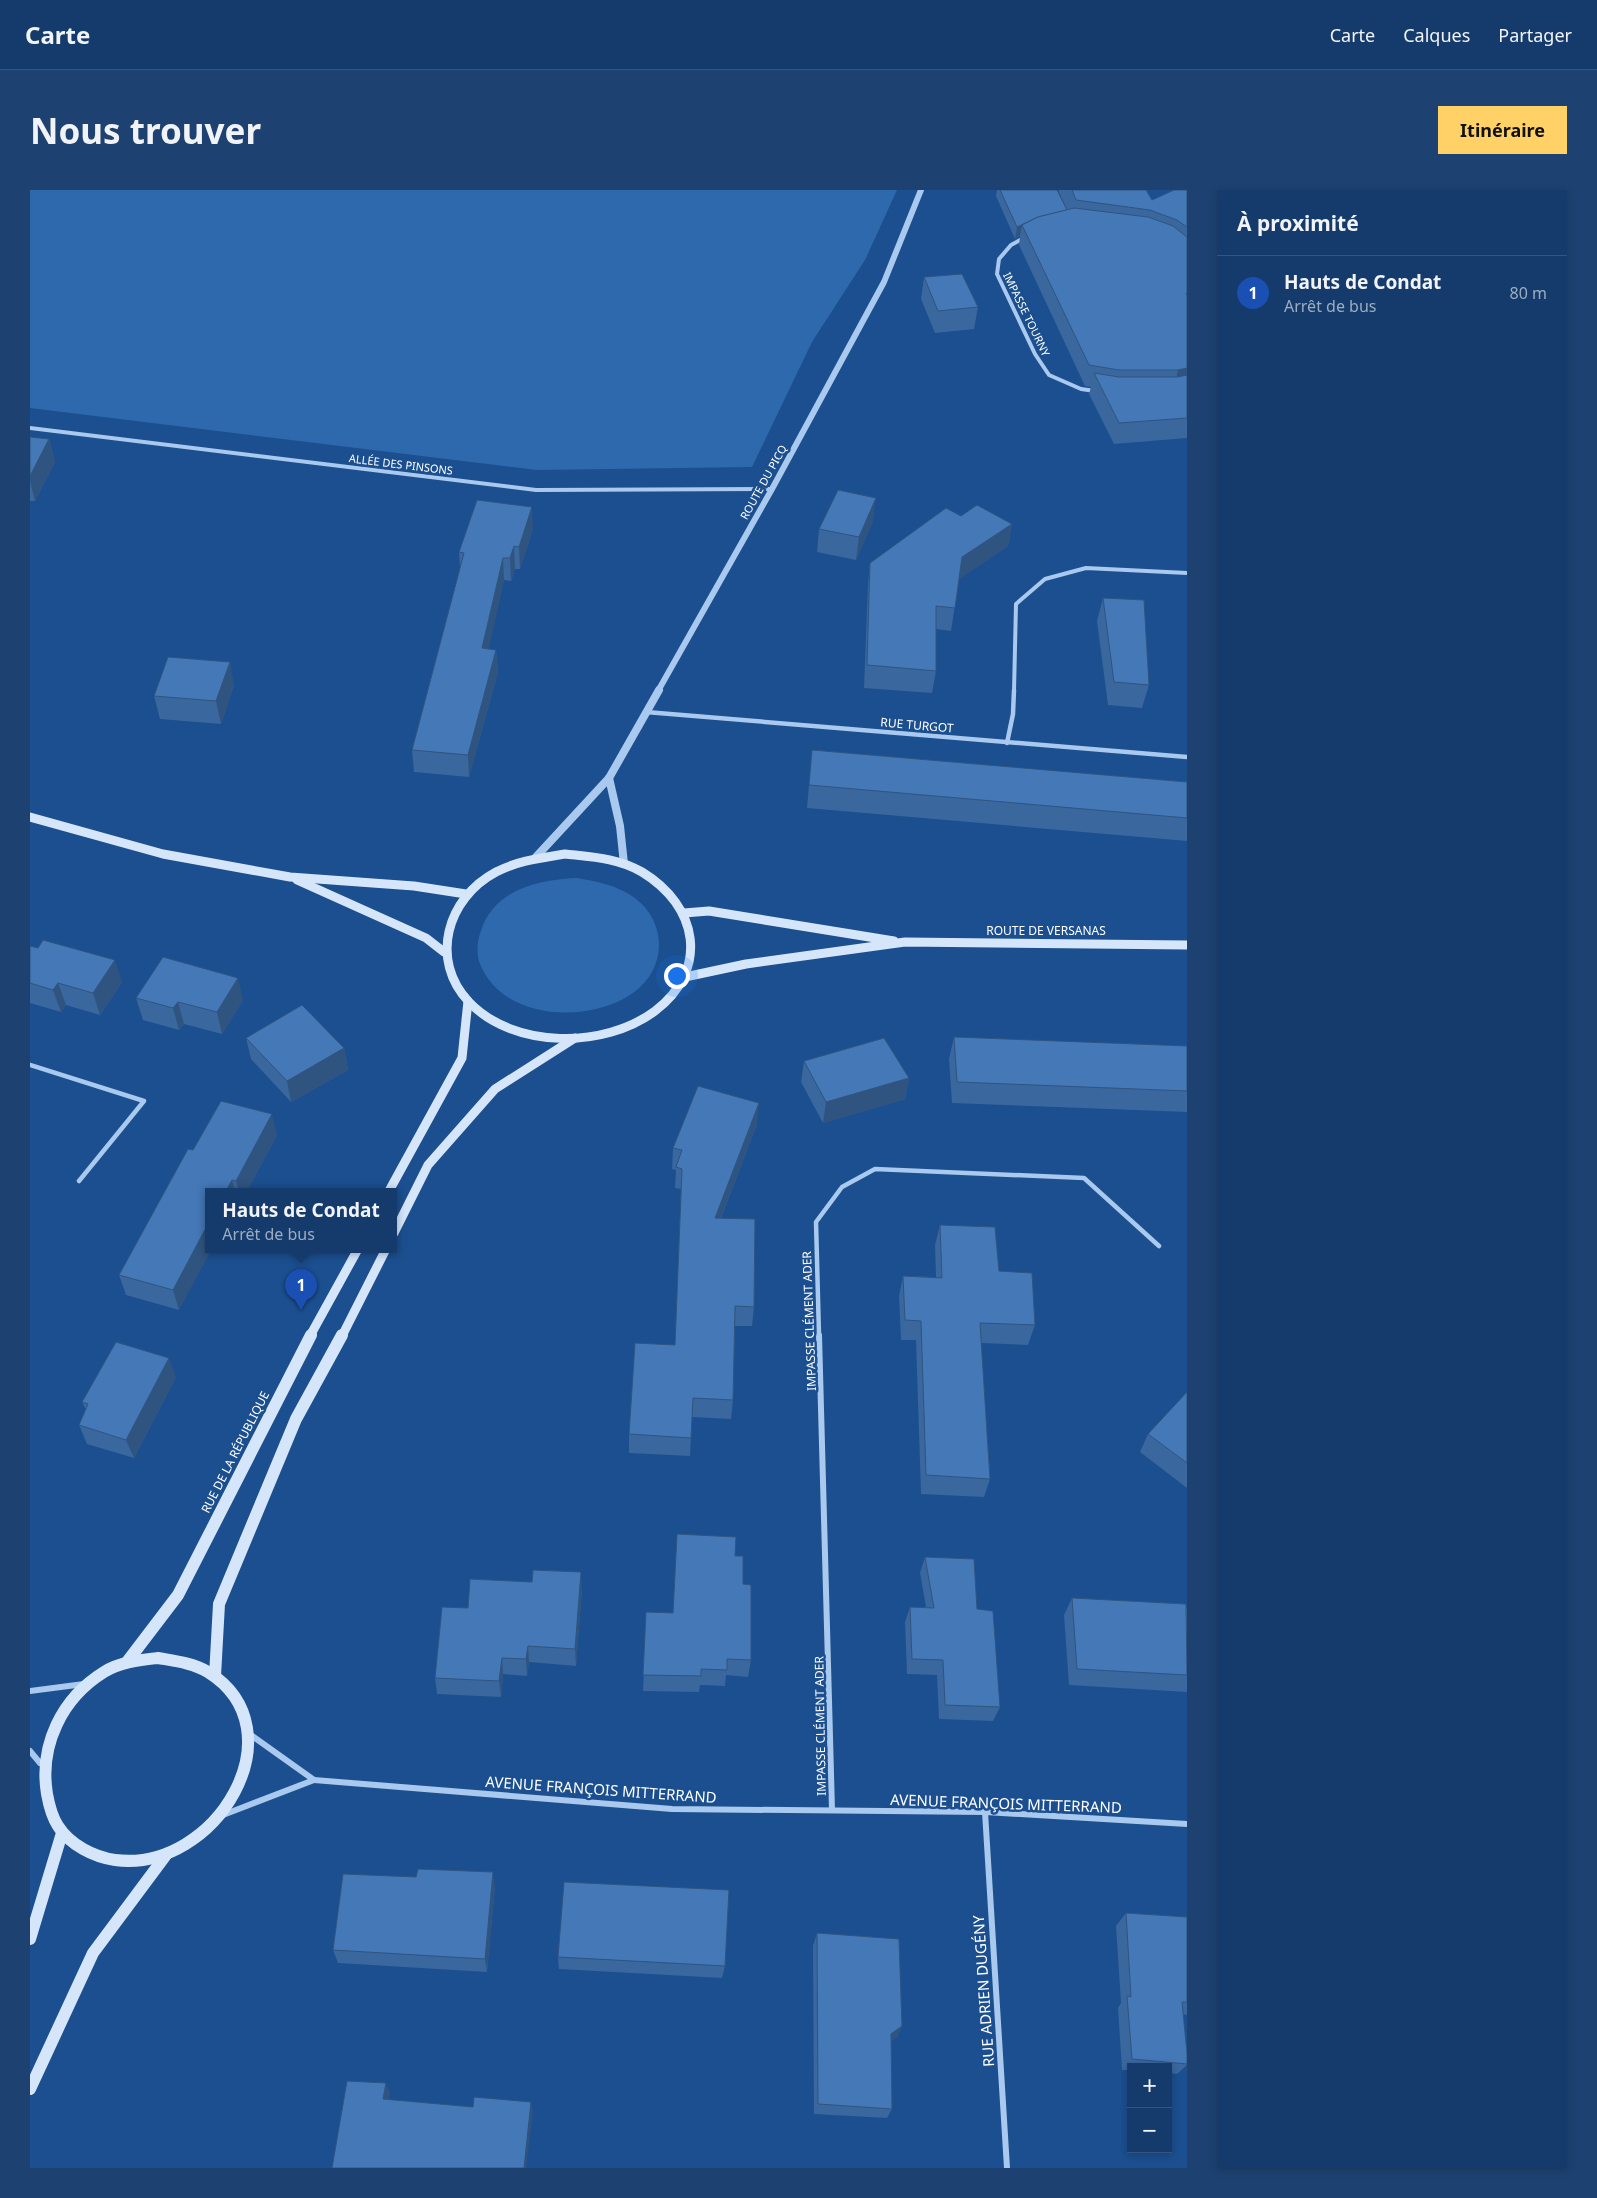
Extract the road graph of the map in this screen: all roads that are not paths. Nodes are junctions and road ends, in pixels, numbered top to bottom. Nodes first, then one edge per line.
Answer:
1 (922, 190) edge
2 (1033, 234) edge
3 (1097, 392) edge
4 (30, 428) edge
5 (772, 489) junction
6 (1187, 573) edge
7 (645, 712) junction
8 (1007, 743) junction
9 (1187, 757) edge
10 (609, 778) junction
11 (30, 817) edge
12 (534, 858) junction
13 (624, 864) junction
14 (290, 877) junction
15 (466, 894) junction
16 (684, 913) junction
17 (905, 942) junction
18 (1187, 945) edge
19 (444, 952) junction
20 (685, 977) junction
21 (468, 1002) junction
22 (575, 1038) junction
23 (30, 1065) edge
24 (79, 1181) dead end
25 (392, 1188) edge
26 (397, 1228) edge
27 (1159, 1246) dead end
28 (356, 1253) edge
29 (384, 1253) edge
30 (127, 1662) junction
31 (215, 1676) junction
32 (85, 1684) junction
33 (30, 1692) edge
34 (248, 1732) junction
35 (30, 1751) edge
36 (40, 1763) junction
37 (314, 1780) junction
38 (832, 1810) junction
39 (985, 1812) junction
40 (223, 1815) junction
41 (1187, 1824) edge
42 (62, 1833) junction
43 (166, 1855) junction
44 (30, 1939) edge
45 (30, 2089) edge
46 (1007, 2168) edge

1 - 5 street, ROUTE DU PICQ
2 - 3 street, IMPASSE TOURNY
4 - 5 street, ALLÉE DES PINSONS
5 - 7 street, ROUTE DU PICQ
6 - 8 street
7 - 8 street, RUE TURGOT
7 - 10 street, ROUTE DU PICQ
8 - 9 street, RUE TURGOT
10 - 12 street, ROUTE DU PICQ
10 - 13 street
11 - 14 main road
12 - 13 main road
12 - 15 main road
13 - 16 main road
14 - 15 main road
14 - 19 main road
15 - 19 main road
16 - 17 main road
16 - 20 main road
17 - 18 main road, ROUTE DE VERSANAS
17 - 20 main road
19 - 21 main road
20 - 22 main road
21 - 22 main road
21 - 25 main road
22 - 26 main road
23 - 24 street
27 - 38 street, IMPASSE CLÉMENT ADER
28 - 30 main road, RUE DE LA RÉPUBLIQUE
29 - 31 main road
30 - 31 main road
30 - 32 main road
31 - 34 main road
32 - 33 street
32 - 36 main road
34 - 37 street
34 - 40 main road
35 - 36 street
36 - 42 main road
37 - 38 street, AVENUE FRANÇOIS MITTERRAND
37 - 40 street, AVENUE FRANÇOIS MITTERRAND
38 - 39 street, AVENUE FRANÇOIS MITTERRAND
39 - 41 street, AVENUE FRANÇOIS MITTERRAND
39 - 46 street, RUE ADRIEN DUGÉNY
40 - 43 main road
42 - 43 main road
42 - 44 main road
43 - 45 main road

